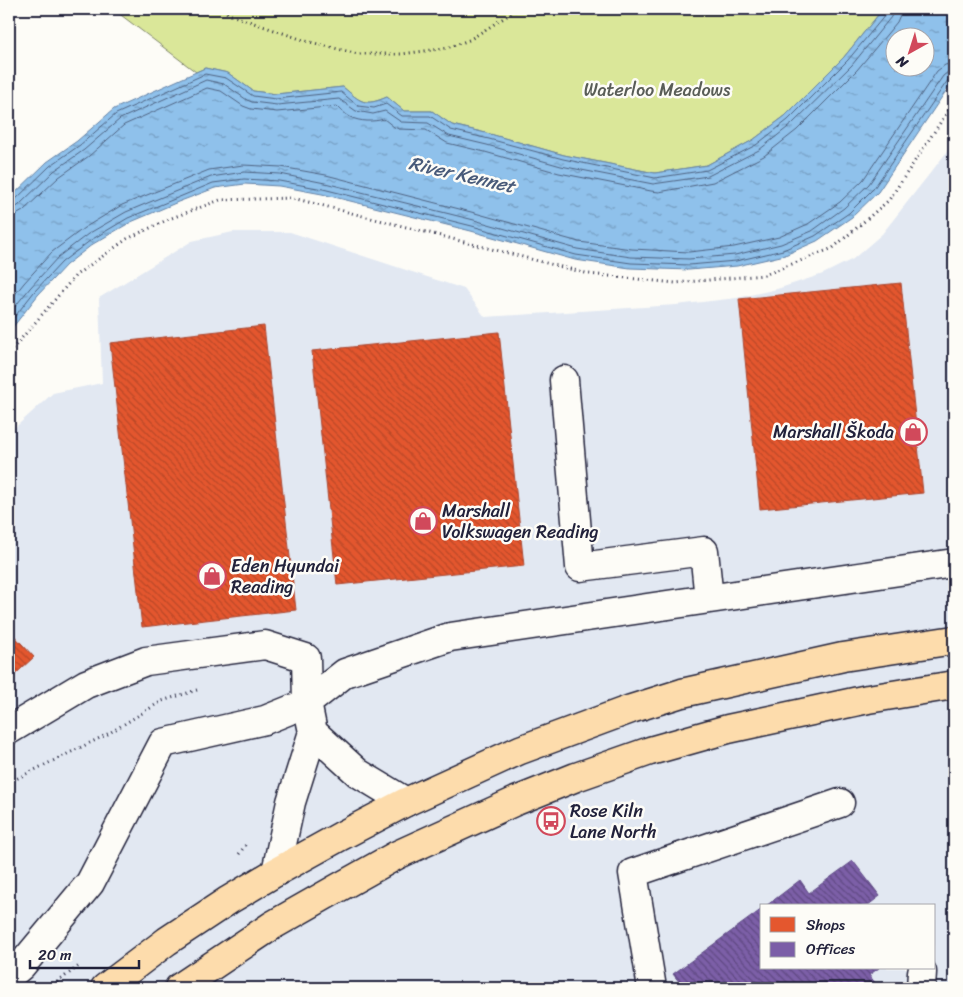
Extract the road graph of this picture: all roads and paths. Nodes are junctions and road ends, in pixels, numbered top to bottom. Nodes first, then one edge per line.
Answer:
1 (223, 9) edge
2 (518, 9) edge
3 (954, 102) edge
4 (9, 353) edge
5 (564, 380) dead end
6 (954, 563) edge
7 (709, 599) junction
8 (954, 640) edge
9 (954, 685) edge
10 (308, 704) junction
11 (9, 730) edge
12 (313, 732) junction
13 (406, 802) junction
14 (840, 802) dead end
15 (276, 872) junction
16 (9, 976) edge
17 (105, 988) edge
18 (179, 988) edge
19 (652, 988) edge

1 - 2 path
3 - 4 path
5 - 7 lane
6 - 7 lane
7 - 10 lane
8 - 13 highway
9 - 18 highway
10 - 11 lane
10 - 12 lane
10 - 16 lane
12 - 13 lane
12 - 15 lane
13 - 15 highway
14 - 19 lane
15 - 17 highway

